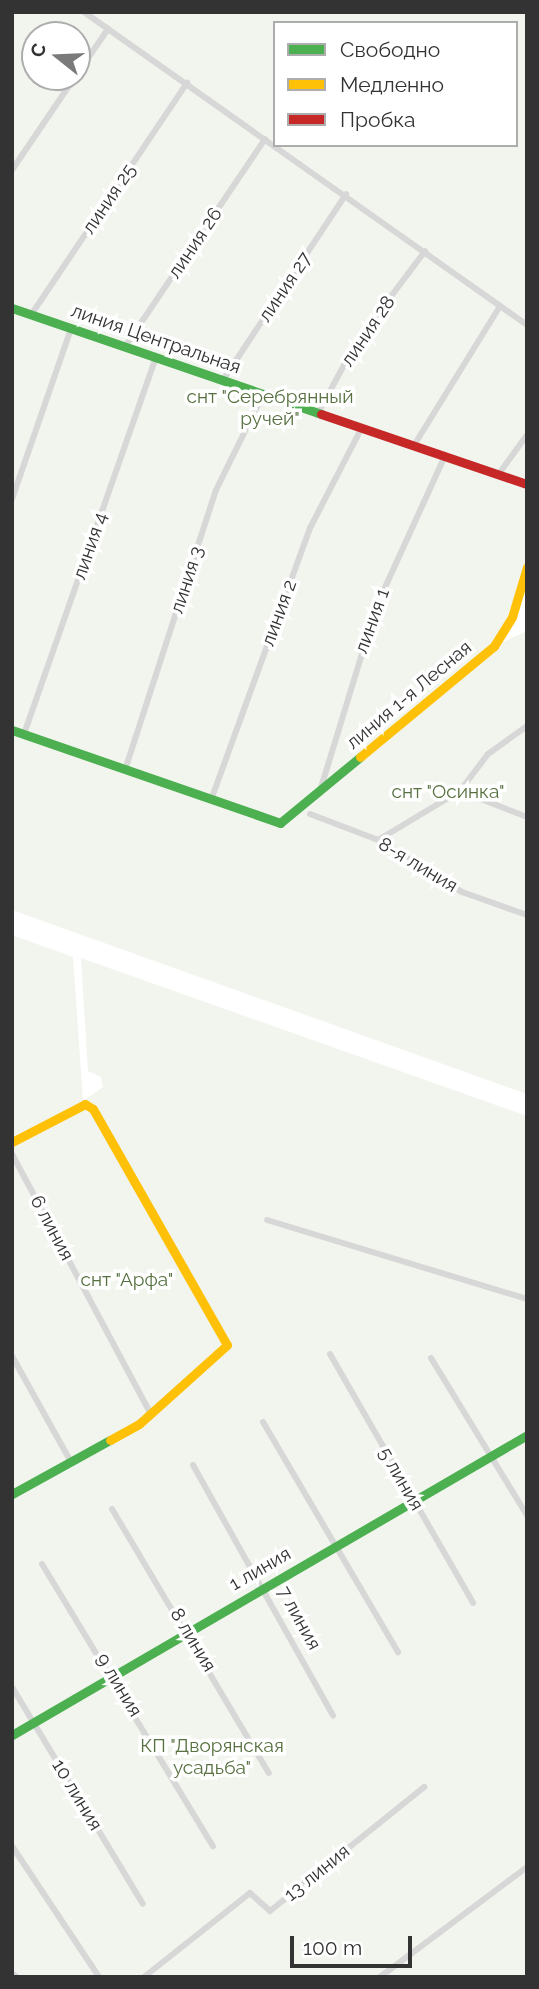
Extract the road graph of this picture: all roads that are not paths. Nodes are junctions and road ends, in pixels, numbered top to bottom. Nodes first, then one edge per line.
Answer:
1 (84, 12) edge
2 (108, 29) junction
3 (91, 54) edge
4 (187, 83) junction
5 (66, 91) edge
6 (265, 139) junction
7 (273, 144) edge
8 (277, 147) edge
9 (12, 170) edge
10 (346, 194) junction
11 (425, 251) junction
12 (500, 306) junction
13 (12, 308) edge
14 (31, 315) junction
15 (527, 325) edge
16 (71, 329) junction
17 (124, 348) junction
18 (156, 357) junction
19 (223, 380) junction
20 (263, 395) junction
21 (317, 415) junction
22 (360, 430) junction
23 (527, 435) edge
24 (413, 447) junction
25 (445, 456) junction
26 (498, 475) junction
27 (527, 484) edge
28 (12, 499) edge
29 (527, 568) edge
30 (527, 726) edge
31 (12, 730) edge
32 (24, 734) junction
33 (125, 770) junction
34 (460, 792) junction
35 (320, 794) junction
36 (211, 800) junction
37 (310, 814) dead end
38 (527, 817) edge
39 (378, 840) junction
40 (527, 915) edge
41 (12, 1142) edge
42 (12, 1154) edge
43 (267, 1220) dead end
44 (527, 1298) edge
45 (330, 1354) dead end
46 (12, 1356) edge
47 (431, 1358) dead end
48 (150, 1412) junction
49 (264, 1422) dead end
50 (527, 1435) edge
51 (490, 1456) junction
52 (71, 1462) junction
53 (193, 1465) dead end
54 (12, 1494) edge
55 (413, 1501) junction
56 (112, 1509) dead end
57 (527, 1516) edge
58 (337, 1545) junction
59 (41, 1564) dead end
60 (262, 1588) junction
61 (472, 1603) dead end
62 (189, 1631) junction
63 (398, 1652) dead end
64 (114, 1675) junction
65 (12, 1687) edge
66 (333, 1715) dead end
67 (34, 1723) junction
68 (12, 1735) edge
69 (269, 1773) dead end
70 (424, 1787) dead end
71 (12, 1846) edge
72 (213, 1846) dead end
73 (527, 1867) edge
74 (143, 1904) dead end
75 (12, 1973) edge
76 (17, 1977) edge
77 (99, 1977) edge
78 (144, 1977) edge
79 (380, 1977) edge

1 - 2 street
2 - 3 street
2 - 4 street
4 - 6 street
4 - 14 street, линия 25
5 - 9 street
6 - 7 street
6 - 17 street, линия 26
8 - 10 street
10 - 11 street
10 - 19 street, линия 27
11 - 12 street
11 - 21 street, линия 28
12 - 15 street
12 - 24 street
13 - 14 street, линия Центральная
14 - 16 street, линия Центральная
16 - 17 street, линия Центральная
16 - 28 street
17 - 18 street, линия Центральная
18 - 19 street, линия Центральная
18 - 32 street, линия 4
19 - 20 street, линия Центральная
20 - 21 street, линия Центральная
20 - 33 street, линия 3
21 - 22 street, линия Центральная
22 - 24 street, линия Центральная
22 - 36 street, линия 2
23 - 26 street
24 - 25 street, линия Центральная
25 - 26 street, линия Центральная
25 - 35 street, линия 1
26 - 27 street, линия Центральная
29 - 35 street, линия 1-я Лесная
30 - 34 street
31 - 32 street
32 - 33 street
33 - 36 street
34 - 38 street
34 - 39 street
35 - 36 street, линия 1-я Лесная
37 - 39 street, 8-я линия
39 - 40 street, 8-я линия
41 - 48 street
42 - 48 street, 6 линия
43 - 44 street
45 - 55 street, 5 линия
46 - 52 street
47 - 51 street
48 - 52 street
49 - 58 street
50 - 51 street, 1 линия
51 - 55 street, 1 линия
51 - 57 street
52 - 54 street
53 - 60 street, 7 линия
55 - 58 street, 1 линия
55 - 61 street, 5 линия
56 - 62 street, 8 линия
58 - 60 street, 1 линия
58 - 63 street
59 - 64 street, 9 линия
60 - 62 street, 1 линия
60 - 66 street, 7 линия
62 - 64 street, 1 линия
62 - 69 street, 8 линия
64 - 67 street, 1 линия
64 - 72 street, 9 линия
65 - 67 street, 10 линия
67 - 68 street, 1 линия
67 - 74 street, 10 линия
70 - 78 street, 13 линия
71 - 77 street
73 - 79 street
75 - 76 street

